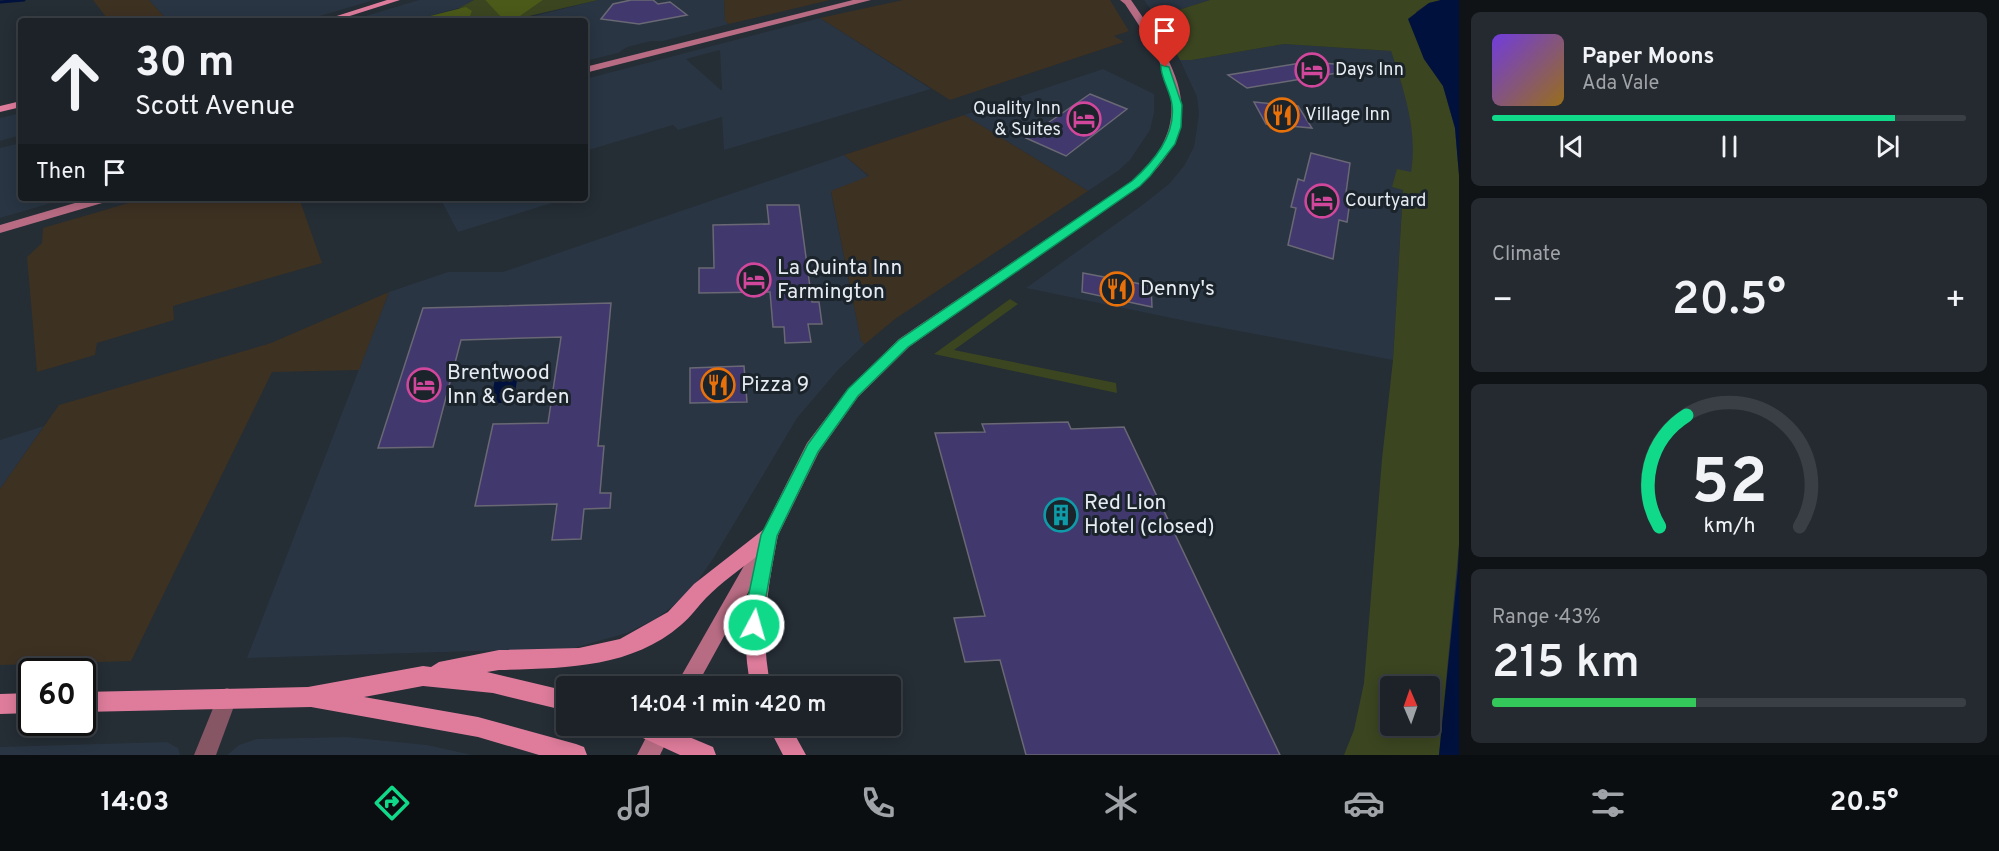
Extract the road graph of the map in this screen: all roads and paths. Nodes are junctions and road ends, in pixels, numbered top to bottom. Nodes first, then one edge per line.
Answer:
1 (396, 0) edge
2 (867, 0) edge
3 (1127, 1) edge
4 (335, 18) edge
5 (588, 69) edge
6 (18, 105) edge
7 (0, 109) edge
8 (95, 201) edge
9 (0, 229) edge
10 (769, 535) junction
11 (423, 676) junction
12 (691, 676) edge
13 (759, 676) edge
14 (308, 697) junction
15 (227, 698) junction
16 (556, 698) edge
17 (96, 702) edge
18 (18, 703) edge
19 (0, 704) edge
20 (659, 736) edge
21 (672, 736) edge
22 (784, 736) edge
23 (205, 755) edge
24 (576, 755) edge
25 (648, 755) edge
26 (705, 755) edge
27 (795, 755) edge

1 - 4 main road
2 - 5 main road
3 - 10 main road
6 - 7 main road
8 - 9 main road
10 - 11 main road
10 - 12 main road
10 - 13 main road
11 - 14 main road
11 - 16 main road
14 - 15 main road
14 - 24 main road
15 - 17 main road
15 - 23 street
18 - 19 main road
20 - 25 main road
21 - 26 main road
22 - 27 main road

